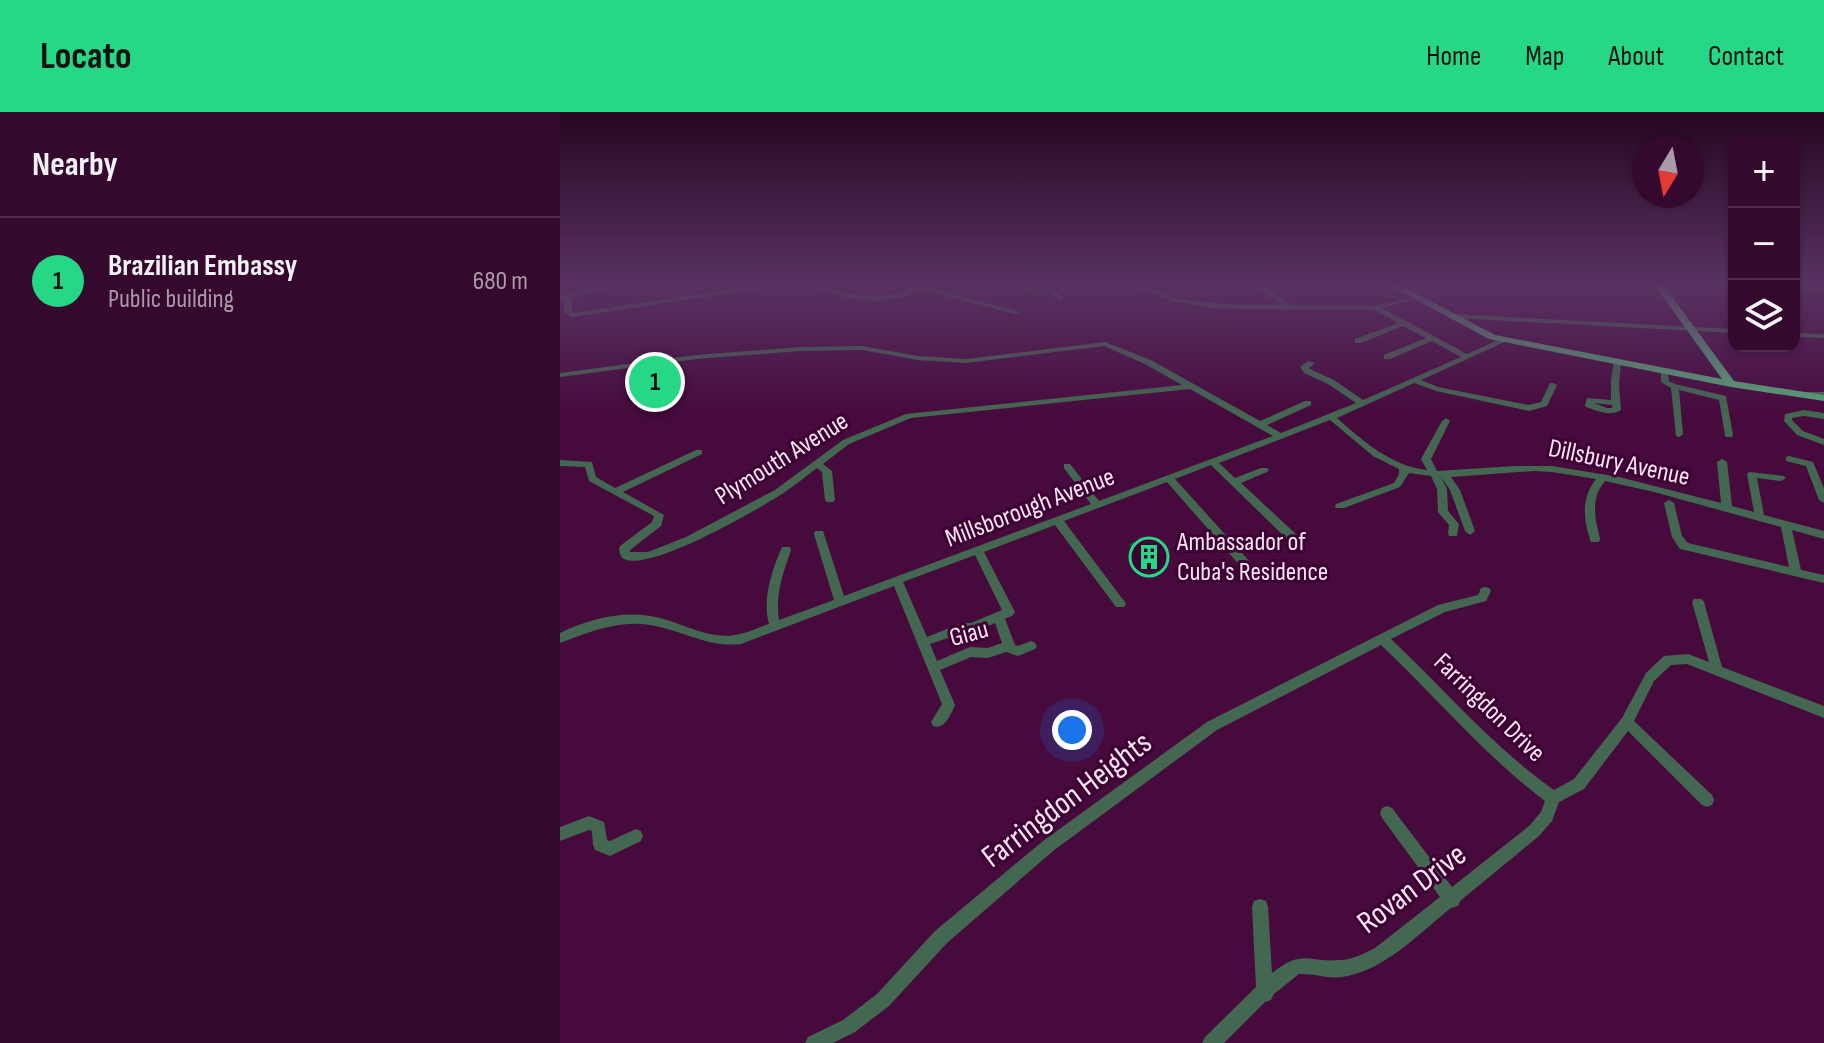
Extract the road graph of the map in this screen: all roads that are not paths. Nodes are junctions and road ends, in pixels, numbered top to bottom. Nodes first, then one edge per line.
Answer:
1 (1395, 326) edge
2 (1411, 326) edge
3 (1470, 326) edge
4 (1658, 326) edge
5 (1689, 328) junction
6 (1728, 331) edge
7 (1800, 335) edge
8 (1824, 336) edge
9 (1433, 338) junction
10 (1505, 340) junction
11 (1358, 341) dead end
12 (1465, 356) junction
13 (1387, 357) dead end
14 (1617, 362) junction
15 (1311, 363) dead end
16 (1664, 371) junction
17 (560, 375) edge
18 (1413, 380) junction
19 (1731, 384) junction
20 (1553, 385) dead end
21 (1192, 386) junction
22 (1675, 387) junction
23 (1824, 396) edge
24 (1308, 403) dead end
25 (1362, 403) junction
26 (1616, 403) dead end
27 (1824, 416) edge
28 (1331, 417) junction
29 (1446, 421) dead end
30 (1262, 424) junction
31 (1679, 434) dead end
32 (1729, 435) dead end
33 (1280, 436) junction
34 (1824, 442) edge
35 (699, 452) dead end
36 (1789, 459) dead end
37 (1213, 462) junction
38 (1722, 462) dead end
39 (560, 463) edge
40 (817, 464) junction
41 (1403, 467) junction
42 (1264, 470) dead end
43 (1438, 473) junction
44 (1069, 474) dead end
45 (1602, 478) junction
46 (1781, 478) dead end
47 (1170, 479) junction
48 (1234, 482) junction
49 (614, 492) junction
50 (830, 500) dead end
51 (1824, 500) edge
52 (1669, 503) dead end
53 (1098, 506) junction
54 (1340, 506) dead end
55 (1727, 510) junction
56 (1760, 519) junction
57 (1059, 522) junction
58 (1786, 525) junction
59 (1470, 531) dead end
60 (1453, 533) dead end
61 (819, 534) dead end
62 (1824, 535) edge
63 (1294, 539) dead end
64 (1595, 539) dead end
65 (786, 550) dead end
66 (979, 553) junction
67 (1246, 565) dead end
68 (1796, 572) junction
69 (1824, 579) edge
70 (897, 581) junction
71 (1485, 591) dead end
72 (840, 602) junction
73 (1698, 602) dead end
74 (1120, 604) dead end
75 (999, 618) junction
76 (775, 626) junction
77 (560, 638) edge
78 (1383, 639) junction
79 (931, 640) dead end
80 (1009, 646) junction
81 (1031, 646) dead end
82 (939, 665) dead end
83 (1717, 670) junction
84 (1824, 712) edge
85 (938, 722) dead end
86 (1627, 722) junction
87 (1553, 798) junction
88 (1707, 800) dead end
89 (1387, 813) dead end
90 (560, 834) edge
91 (636, 836) dead end
92 (1452, 900) junction
93 (1260, 907) dead end
94 (1265, 994) junction
95 (814, 1043) edge
96 (1211, 1043) edge

1 - 11 street
2 - 9 street
3 - 10 main road
4 - 5 street
5 - 6 street
5 - 19 main road
7 - 8 street
9 - 12 street
9 - 13 street
10 - 12 street, Millsborough Avenue
10 - 14 main road
12 - 18 street, Millsborough Avenue
14 - 16 main road
14 - 26 street
15 - 25 street
16 - 19 main road
16 - 22 street
17 - 21 street
18 - 20 street
18 - 25 street, Millsborough Avenue
19 - 23 main road
21 - 30 street
21 - 40 street, Plymouth Avenue
22 - 31 street
22 - 32 street
24 - 30 street
25 - 28 street, Millsborough Avenue
27 - 34 street
28 - 33 street, Millsborough Avenue
28 - 41 street, Dillsbury Avenue
29 - 43 street
30 - 33 street
33 - 37 street, Millsborough Avenue
35 - 49 street
36 - 51 street
37 - 47 street, Millsborough Avenue
37 - 48 street
38 - 55 street
39 - 49 street, Plymouth Avenue
40 - 49 street, Plymouth Avenue
40 - 50 street
41 - 43 street, Dillsbury Avenue
41 - 54 street
42 - 48 street
43 - 45 street, Dillsbury Avenue
43 - 59 street
43 - 60 street
44 - 53 street
45 - 55 street, Dillsbury Avenue
45 - 64 street
46 - 56 street
47 - 53 street, Millsborough Avenue
47 - 67 street
48 - 63 street
52 - 68 street
53 - 57 street, Millsborough Avenue
55 - 56 street, Dillsbury Avenue
56 - 58 street, Dillsbury Avenue
57 - 66 street, Millsborough Avenue
57 - 74 street
58 - 62 street, Dillsbury Avenue
58 - 68 street
61 - 72 street
65 - 76 street
66 - 70 street, Millsborough Avenue
66 - 75 street, Giau
68 - 69 street
70 - 72 street, Millsborough Avenue
70 - 85 street
71 - 78 street, Farringdon Heights
72 - 76 street, Millsborough Avenue
73 - 83 street
75 - 79 street, Giau
75 - 80 street, Giau
76 - 77 street, Millsborough Avenue
78 - 87 street, Farringdon Drive
78 - 95 street, Farringdon Heights
80 - 81 street, Giau
80 - 82 street, Giau
83 - 84 street, Farringdon Drive
83 - 86 street, Farringdon Drive
86 - 87 street, Farringdon Drive
86 - 88 street
87 - 92 street, Rovan Drive
89 - 92 street
90 - 91 street
92 - 94 street, Rovan Drive
93 - 94 street
94 - 96 street, Rovan Drive

